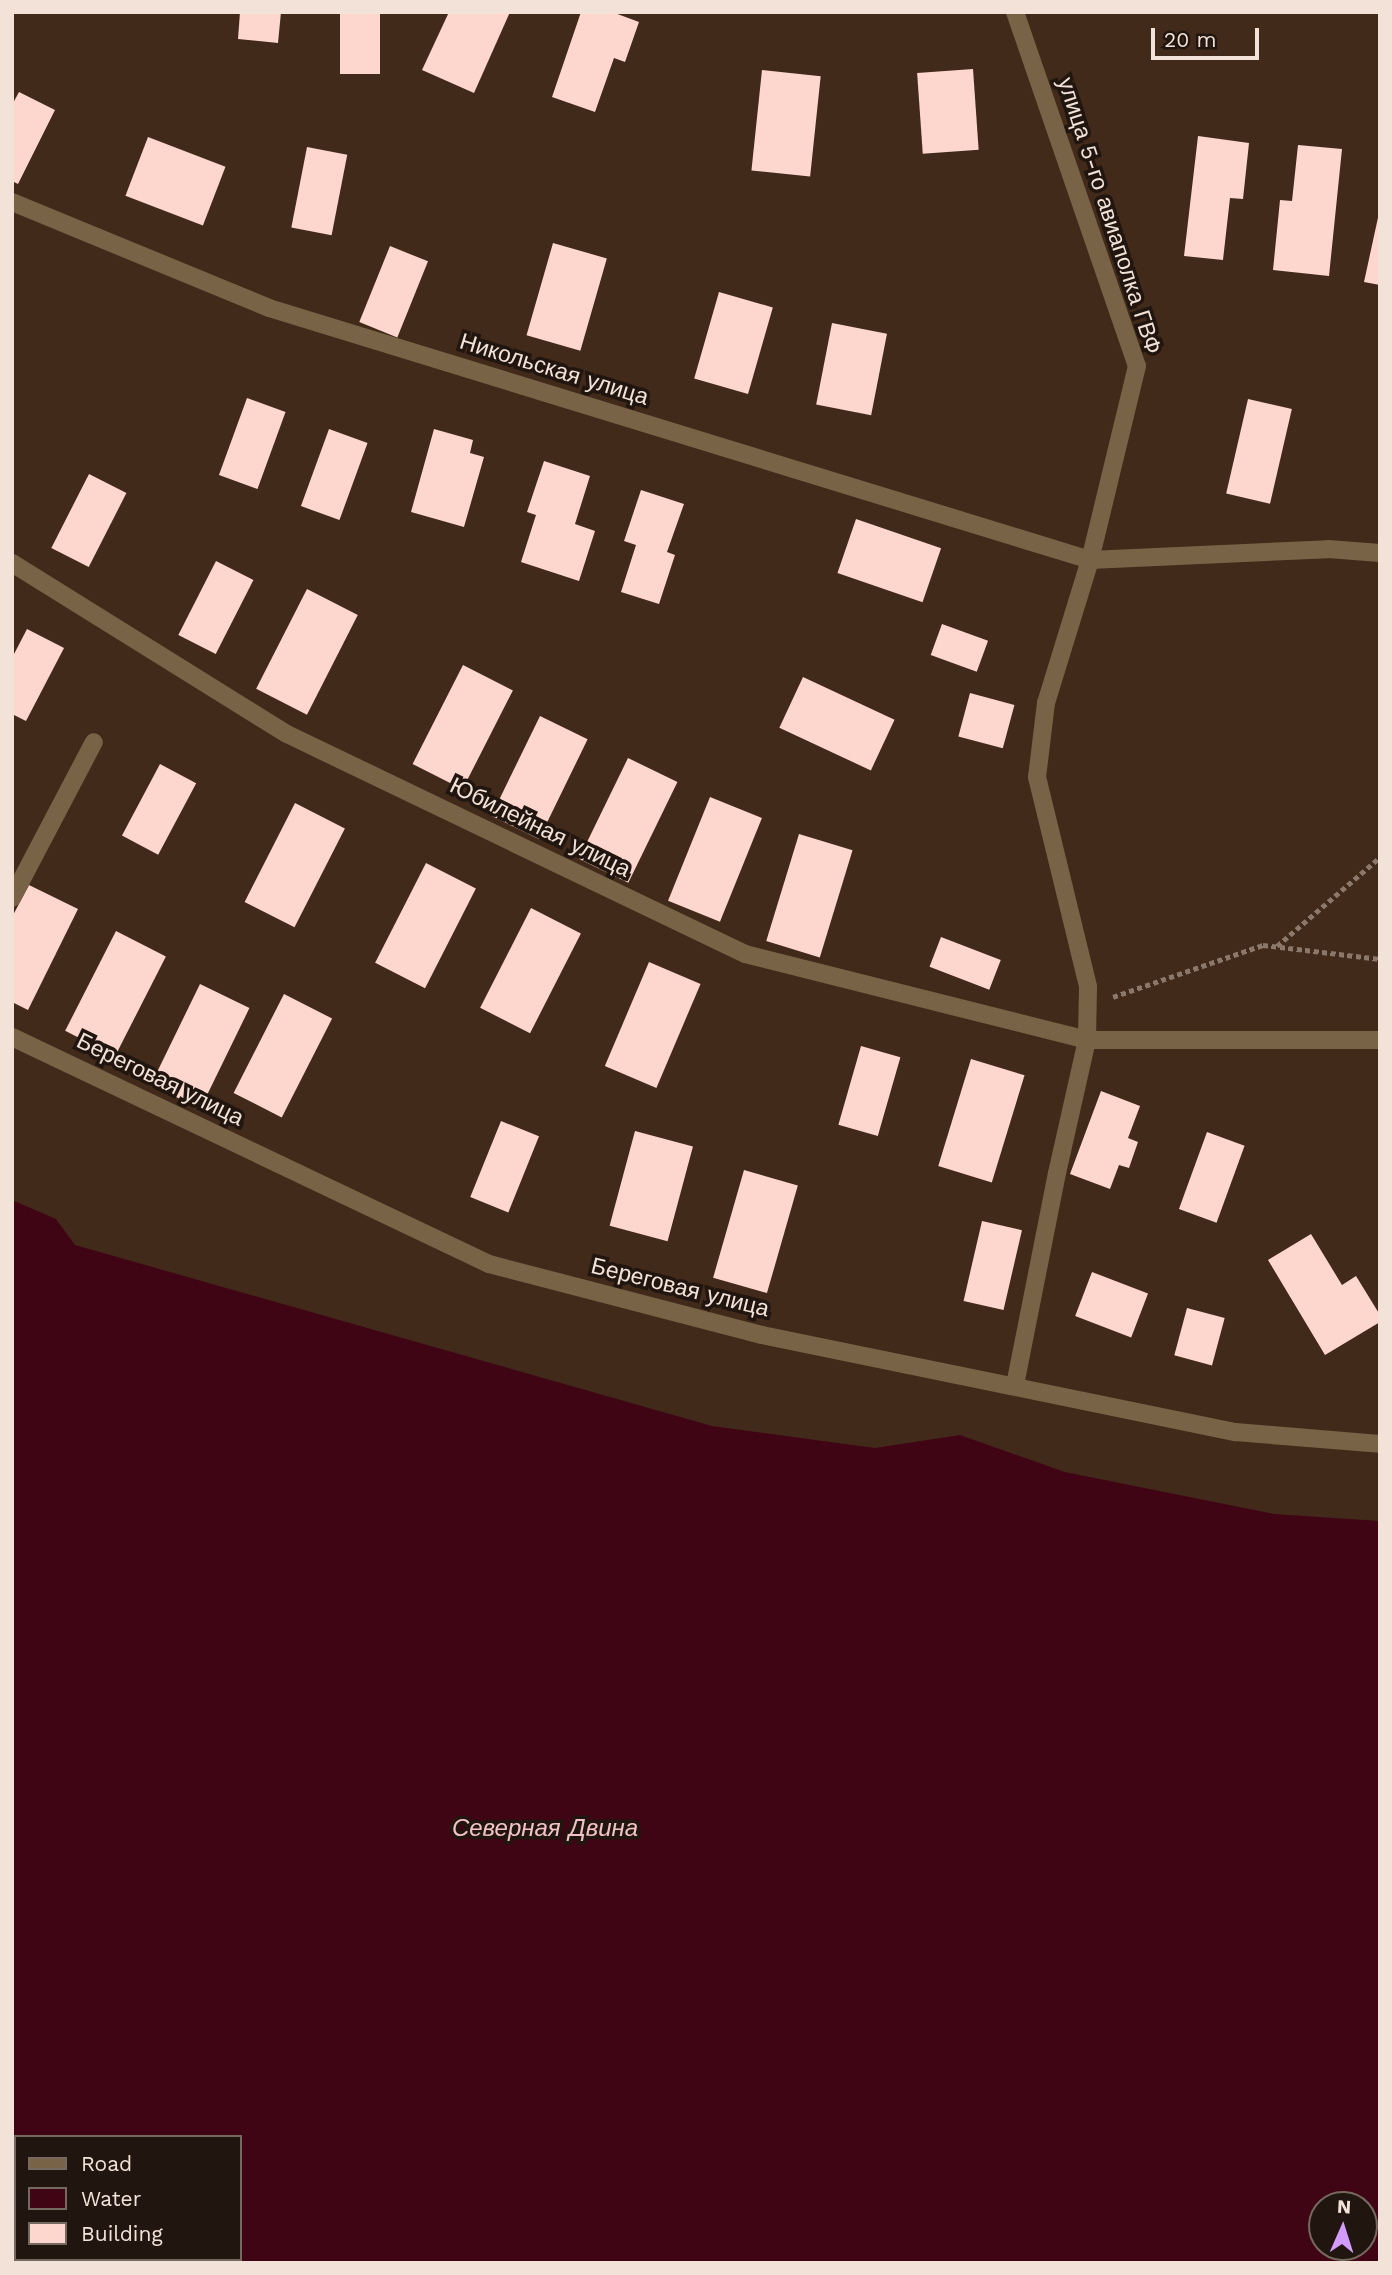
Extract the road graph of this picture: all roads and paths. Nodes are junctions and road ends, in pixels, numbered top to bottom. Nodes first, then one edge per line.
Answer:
1 (1014, 12) edge
2 (12, 202) edge
3 (1380, 553) edge
4 (1090, 560) junction
5 (12, 564) edge
6 (94, 742) dead end
7 (1380, 857) edge
8 (12, 898) edge
9 (1276, 947) junction
10 (1380, 959) edge
11 (1087, 1006) junction
12 (12, 1037) edge
13 (1087, 1040) junction
14 (1380, 1040) edge
15 (1015, 1386) junction
16 (1380, 1444) edge

1 - 4 street, улица 5-го авиаполка ГВФ
2 - 4 street, Никольская улица
3 - 4 street, Никольская улица
4 - 11 street, улица 5-го авиаполка ГВФ
5 - 13 street, Юбилейная улица
6 - 8 street
7 - 9 path
9 - 10 path
9 - 11 path
11 - 13 street, улица 5-го авиаполка ГВФ
12 - 15 street, Береговая улица
13 - 14 street
13 - 15 street, улица 5-го авиаполка ГВФ
15 - 16 street, Береговая улица

